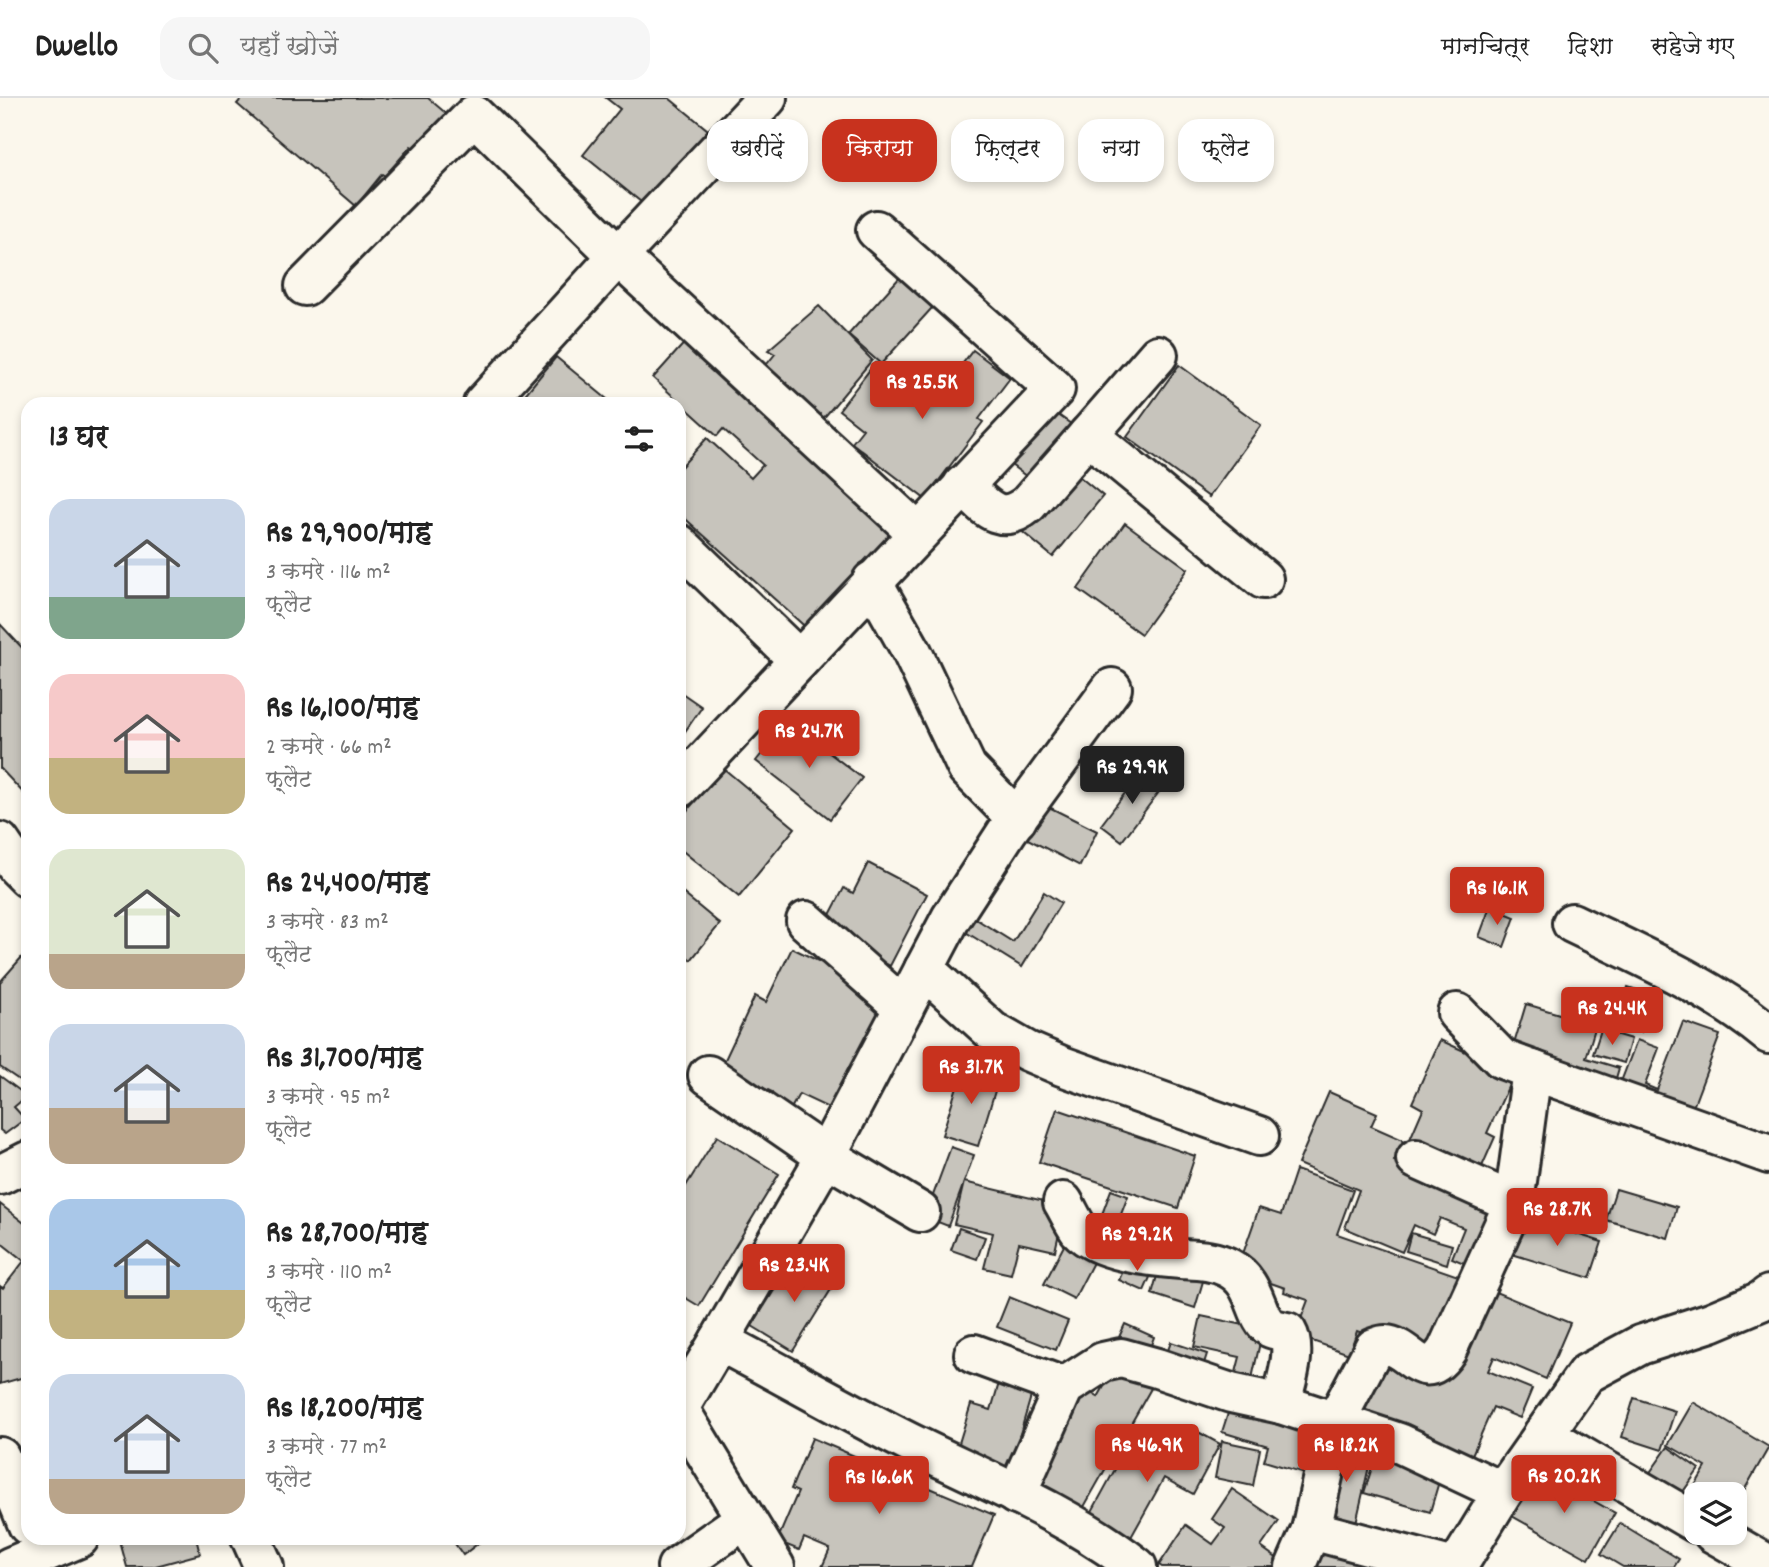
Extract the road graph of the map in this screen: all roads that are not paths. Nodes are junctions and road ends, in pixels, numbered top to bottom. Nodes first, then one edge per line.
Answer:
1 (767, 98) edge
2 (474, 104) edge
3 (876, 230) dead end
4 (618, 256) junction
5 (305, 286) dead end
6 (1158, 355) dead end
7 (489, 397) edge
8 (1088, 435) junction
9 (963, 485) junction
10 (918, 533) junction
11 (686, 551) edge
12 (1264, 579) dead end
13 (872, 581) junction
14 (799, 660) junction
15 (1112, 688) dead end
16 (686, 781) edge
17 (1017, 819) junction
18 (0, 842) edge
19 (21, 871) edge
20 (806, 920) dead end
21 (1572, 923) dead end
22 (924, 969) junction
23 (904, 1008) junction
24 (1457, 1013) dead end
25 (1769, 1034) edge
26 (1532, 1070) junction
27 (708, 1075) dead end
28 (1259, 1136) dead end
29 (1769, 1154) edge
30 (826, 1156) junction
31 (1416, 1159) dead end
32 (21, 1164) edge
33 (0, 1175) edge
34 (1063, 1202) dead end
35 (1514, 1203) junction
36 (920, 1212) dead end
37 (1769, 1295) edge
38 (719, 1340) junction
39 (974, 1354) dead end
40 (1064, 1387) junction
41 (686, 1397) edge
42 (1281, 1404) junction
43 (686, 1421) edge
44 (1335, 1422) junction
45 (1544, 1434) junction
46 (0, 1457) edge
47 (1503, 1492) junction
48 (1016, 1495) junction
49 (745, 1519) junction
50 (21, 1520) edge
51 (1684, 1524) edge
52 (1311, 1530) junction
53 (51, 1545) edge
54 (254, 1545) edge
55 (1721, 1545) edge
56 (31, 1550) edge
57 (1769, 1565) edge
58 (264, 1567) edge
59 (677, 1567) edge
60 (775, 1567) edge
61 (1137, 1567) edge
62 (1296, 1567) edge
63 (1451, 1567) edge
64 (1458, 1567) edge

1 - 4 street
2 - 4 street
2 - 5 street
3 - 9 street
4 - 7 street
4 - 10 street
6 - 8 street
8 - 9 street
8 - 12 street
9 - 10 street
10 - 13 street
11 - 14 street
13 - 14 street
13 - 17 street
14 - 16 street
15 - 17 street
17 - 22 street
18 - 19 street
20 - 23 street
21 - 25 street
22 - 23 street
22 - 28 street
23 - 30 street
24 - 26 street
26 - 29 street
26 - 35 street
27 - 30 street
30 - 36 street
30 - 38 street
31 - 35 street
32 - 33 street
34 - 42 street
35 - 44 street
37 - 45 street
38 - 41 street
38 - 48 street
39 - 40 street
40 - 42 street
40 - 48 street
42 - 44 street
43 - 49 street
44 - 47 street
44 - 52 street
45 - 47 street
45 - 51 street
46 - 50 street
47 - 64 street
48 - 61 street
49 - 59 street
49 - 60 street
52 - 62 street
52 - 63 street
53 - 56 street
54 - 58 street
55 - 57 street

